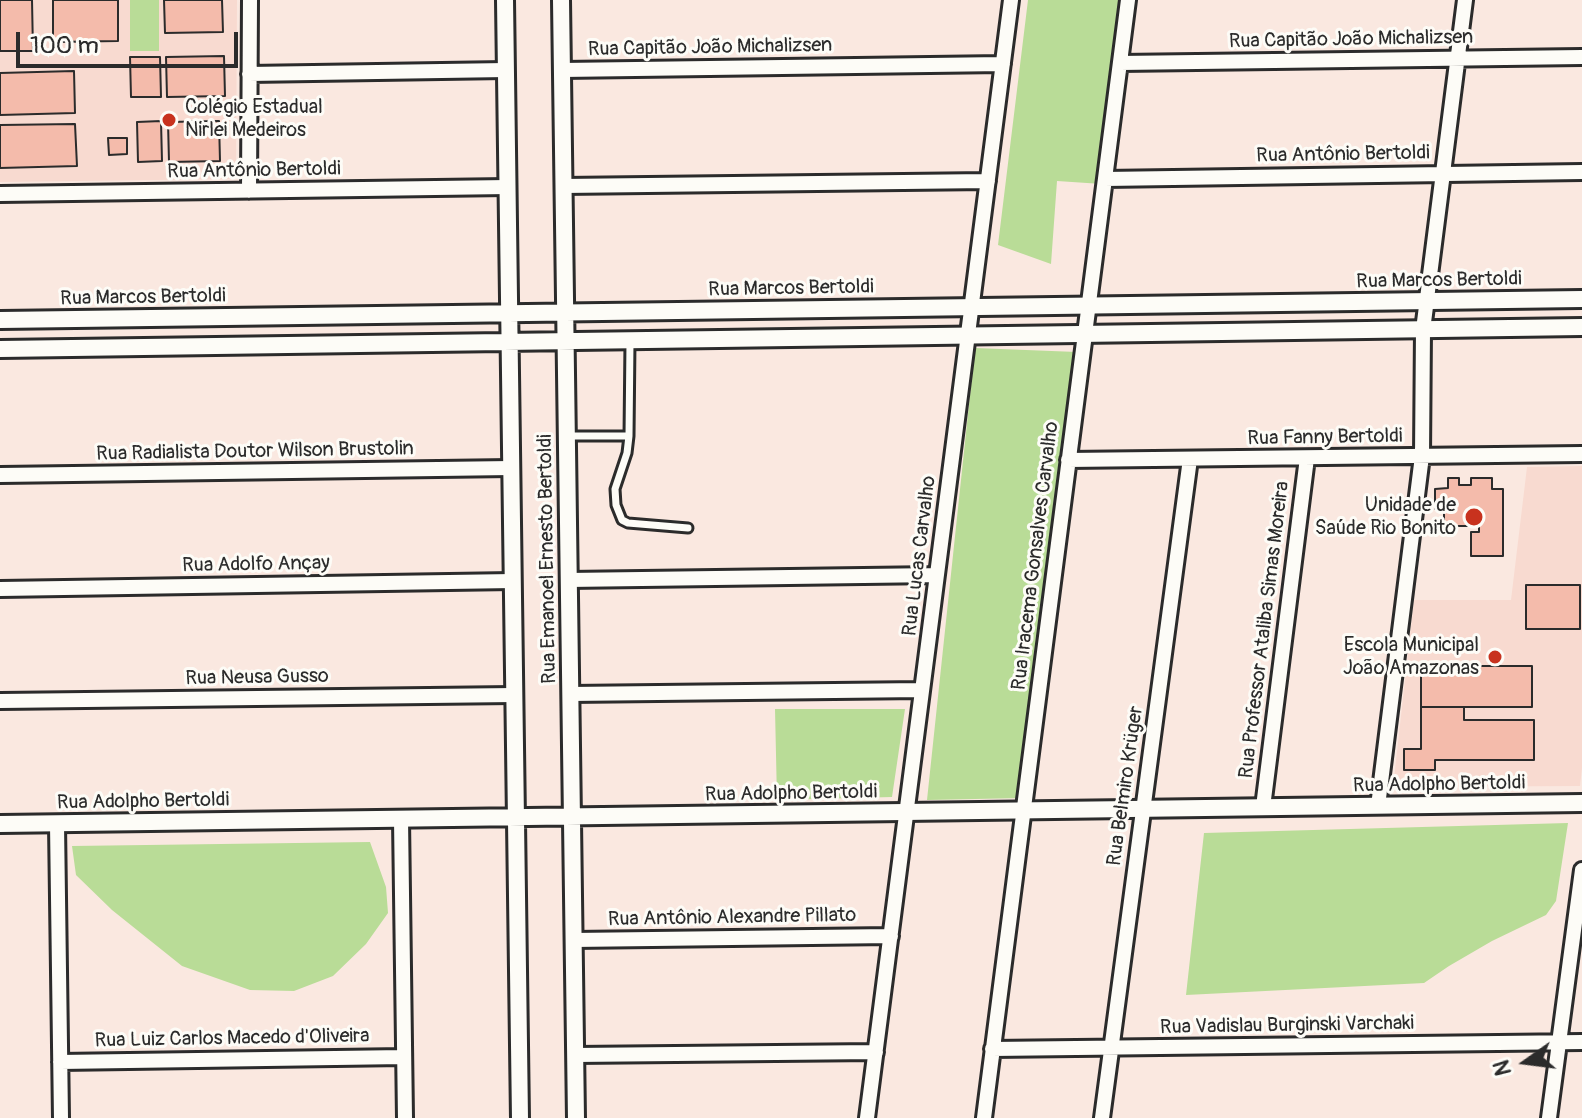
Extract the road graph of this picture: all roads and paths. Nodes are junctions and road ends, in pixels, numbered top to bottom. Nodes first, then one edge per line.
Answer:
1 (250, 0) edge
2 (505, 0) edge
3 (561, 0) edge
4 (1011, 0) edge
5 (1128, 0) edge
6 (1465, 0) edge
7 (1582, 57) edge
8 (1457, 59) junction
9 (1120, 63) junction
10 (1003, 64) junction
11 (506, 70) junction
12 (562, 70) junction
13 (249, 74) junction
14 (1582, 172) edge
15 (1443, 174) junction
16 (1105, 179) junction
17 (988, 181) junction
18 (563, 186) junction
19 (508, 187) junction
20 (249, 191) junction
21 (0, 194) edge
22 (1582, 299) edge
23 (1426, 301) junction
24 (1089, 305) junction
25 (972, 307) junction
26 (509, 313) junction
27 (565, 313) junction
28 (0, 320) edge
29 (1582, 327) edge
30 (1423, 330) junction
31 (1085, 333) junction
32 (968, 336) junction
33 (630, 340) junction
34 (565, 341) junction
35 (510, 342) junction
36 (0, 349) edge
37 (567, 436) junction
38 (629, 436) junction
39 (1582, 454) edge
40 (1422, 456) junction
41 (1307, 458) junction
42 (1190, 459) junction
43 (1068, 460) junction
44 (511, 468) junction
45 (0, 475) edge
46 (688, 528) dead end
47 (937, 575) junction
48 (568, 580) junction
49 (513, 581) junction
50 (0, 589) edge
51 (922, 690) junction
52 (570, 694) junction
53 (514, 695) junction
54 (0, 701) edge
55 (1582, 803) edge
56 (1378, 806) junction
57 (1263, 807) junction
58 (1143, 809) junction
59 (1023, 810) junction
60 (907, 812) junction
61 (572, 817) junction
62 (516, 818) junction
63 (401, 819) junction
64 (0, 824) edge
65 (57, 824) junction
66 (1582, 870) edge
67 (891, 936) junction
68 (573, 940) junction
69 (1559, 1042) junction
70 (1582, 1042) edge
71 (1111, 1048) junction
72 (992, 1049) junction
73 (876, 1052) junction
74 (575, 1055) junction
75 (404, 1057) junction
76 (60, 1062) junction
77 (61, 1118) edge
78 (405, 1118) edge
79 (520, 1118) edge
80 (576, 1118) edge
81 (867, 1118) edge
82 (984, 1118) edge
83 (1102, 1118) edge
84 (1549, 1118) edge

1 - 13 street
2 - 11 street, Rua Emanoel Ernesto Bertoldi
3 - 12 street, Rua Emanoel Ernesto Bertoldi
4 - 10 street, Rua Lucas Carvalho
5 - 9 street, Rua Iracema Gonsalves Carvalho
6 - 8 street
7 - 8 street, Rua Capitão João Michalizsen
8 - 9 street, Rua Capitão João Michalizsen
8 - 15 street
9 - 16 street, Rua Iracema Gonsalves Carvalho
10 - 12 street, Rua Capitão João Michalizsen
10 - 17 street, Rua Lucas Carvalho
11 - 13 street
11 - 19 street, Rua Emanoel Ernesto Bertoldi
12 - 18 street, Rua Emanoel Ernesto Bertoldi
13 - 20 street
14 - 15 street, Rua Antônio Bertoldi
15 - 16 street, Rua Antônio Bertoldi
15 - 23 street
16 - 24 street, Rua Iracema Gonsalves Carvalho
17 - 18 street
17 - 25 street, Rua Lucas Carvalho
18 - 27 street, Rua Emanoel Ernesto Bertoldi
19 - 20 street, Rua Antônio Bertoldi
19 - 26 street, Rua Emanoel Ernesto Bertoldi
20 - 21 street, Rua Antônio Bertoldi
22 - 23 street, Rua Marcos Bertoldi
23 - 24 street, Rua Marcos Bertoldi
23 - 30 street
24 - 25 street, Rua Marcos Bertoldi
24 - 31 street, Rua Iracema Gonsalves Carvalho
25 - 27 street, Rua Marcos Bertoldi
25 - 32 street, Rua Lucas Carvalho
26 - 27 street, Rua Marcos Bertoldi
26 - 28 street, Rua Marcos Bertoldi
26 - 35 street, Rua Emanoel Ernesto Bertoldi
27 - 34 street, Rua Emanoel Ernesto Bertoldi
29 - 30 street
30 - 31 street
30 - 40 street
31 - 32 street
31 - 43 street, Rua Iracema Gonsalves Carvalho
32 - 33 street
32 - 47 street, Rua Lucas Carvalho
33 - 34 street
33 - 38 lane
34 - 35 street
34 - 37 street, Rua Emanoel Ernesto Bertoldi
35 - 36 street
35 - 44 street, Rua Emanoel Ernesto Bertoldi
37 - 38 lane
37 - 48 street, Rua Emanoel Ernesto Bertoldi
38 - 46 lane
39 - 40 street, Rua Fanny Bertoldi
40 - 41 street, Rua Fanny Bertoldi
40 - 56 street
41 - 42 street, Rua Fanny Bertoldi
41 - 57 street, Rua Professor Ataliba Simas Moreira
42 - 43 street, Rua Fanny Bertoldi
42 - 58 street, Rua Belmiro Krüger
43 - 59 street, Rua Iracema Gonsalves Carvalho
44 - 45 street, Rua Radialista Doutor Wilson Brustolin
44 - 49 street, Rua Emanoel Ernesto Bertoldi
47 - 48 street
47 - 51 street, Rua Lucas Carvalho
48 - 52 street, Rua Emanoel Ernesto Bertoldi
49 - 50 street, Rua Adolfo Ançay
49 - 53 street, Rua Emanoel Ernesto Bertoldi
51 - 52 street
51 - 60 street, Rua Lucas Carvalho
52 - 61 street, Rua Emanoel Ernesto Bertoldi
53 - 54 street, Rua Neusa Gusso
53 - 62 street, Rua Emanoel Ernesto Bertoldi
55 - 56 street, Rua Adolpho Bertoldi
56 - 57 street, Rua Adolpho Bertoldi
57 - 58 street, Rua Adolpho Bertoldi
58 - 59 street, Rua Adolpho Bertoldi
58 - 71 street, Rua Belmiro Krüger
59 - 60 street, Rua Adolpho Bertoldi
59 - 72 street, Rua Iracema Gonsalves Carvalho
60 - 61 street, Rua Adolpho Bertoldi
60 - 67 street, Rua Lucas Carvalho
61 - 62 street, Rua Adolpho Bertoldi
61 - 68 street, Rua Emanoel Ernesto Bertoldi
62 - 63 street, Rua Adolpho Bertoldi
62 - 79 street, Rua Emanoel Ernesto Bertoldi
63 - 65 street, Rua Adolpho Bertoldi
63 - 75 street
64 - 65 street, Rua Adolpho Bertoldi
65 - 76 street
66 - 69 street
67 - 68 street, Rua Antônio Alexandre Pillato
67 - 73 street, Rua Lucas Carvalho
68 - 74 street, Rua Emanoel Ernesto Bertoldi
69 - 70 street, Rua Vadislau Burginski Varchaki
69 - 71 street, Rua Vadislau Burginski Varchaki
69 - 84 street
71 - 72 street, Rua Vadislau Burginski Varchaki
71 - 83 street, Rua Belmiro Krüger
72 - 82 street, Rua Iracema Gonsalves Carvalho
73 - 74 street
73 - 81 street, Rua Lucas Carvalho
74 - 80 street, Rua Emanoel Ernesto Bertoldi
75 - 76 street, Rua Luiz Carlos Macedo d'Oliveira
75 - 78 street
76 - 77 street

